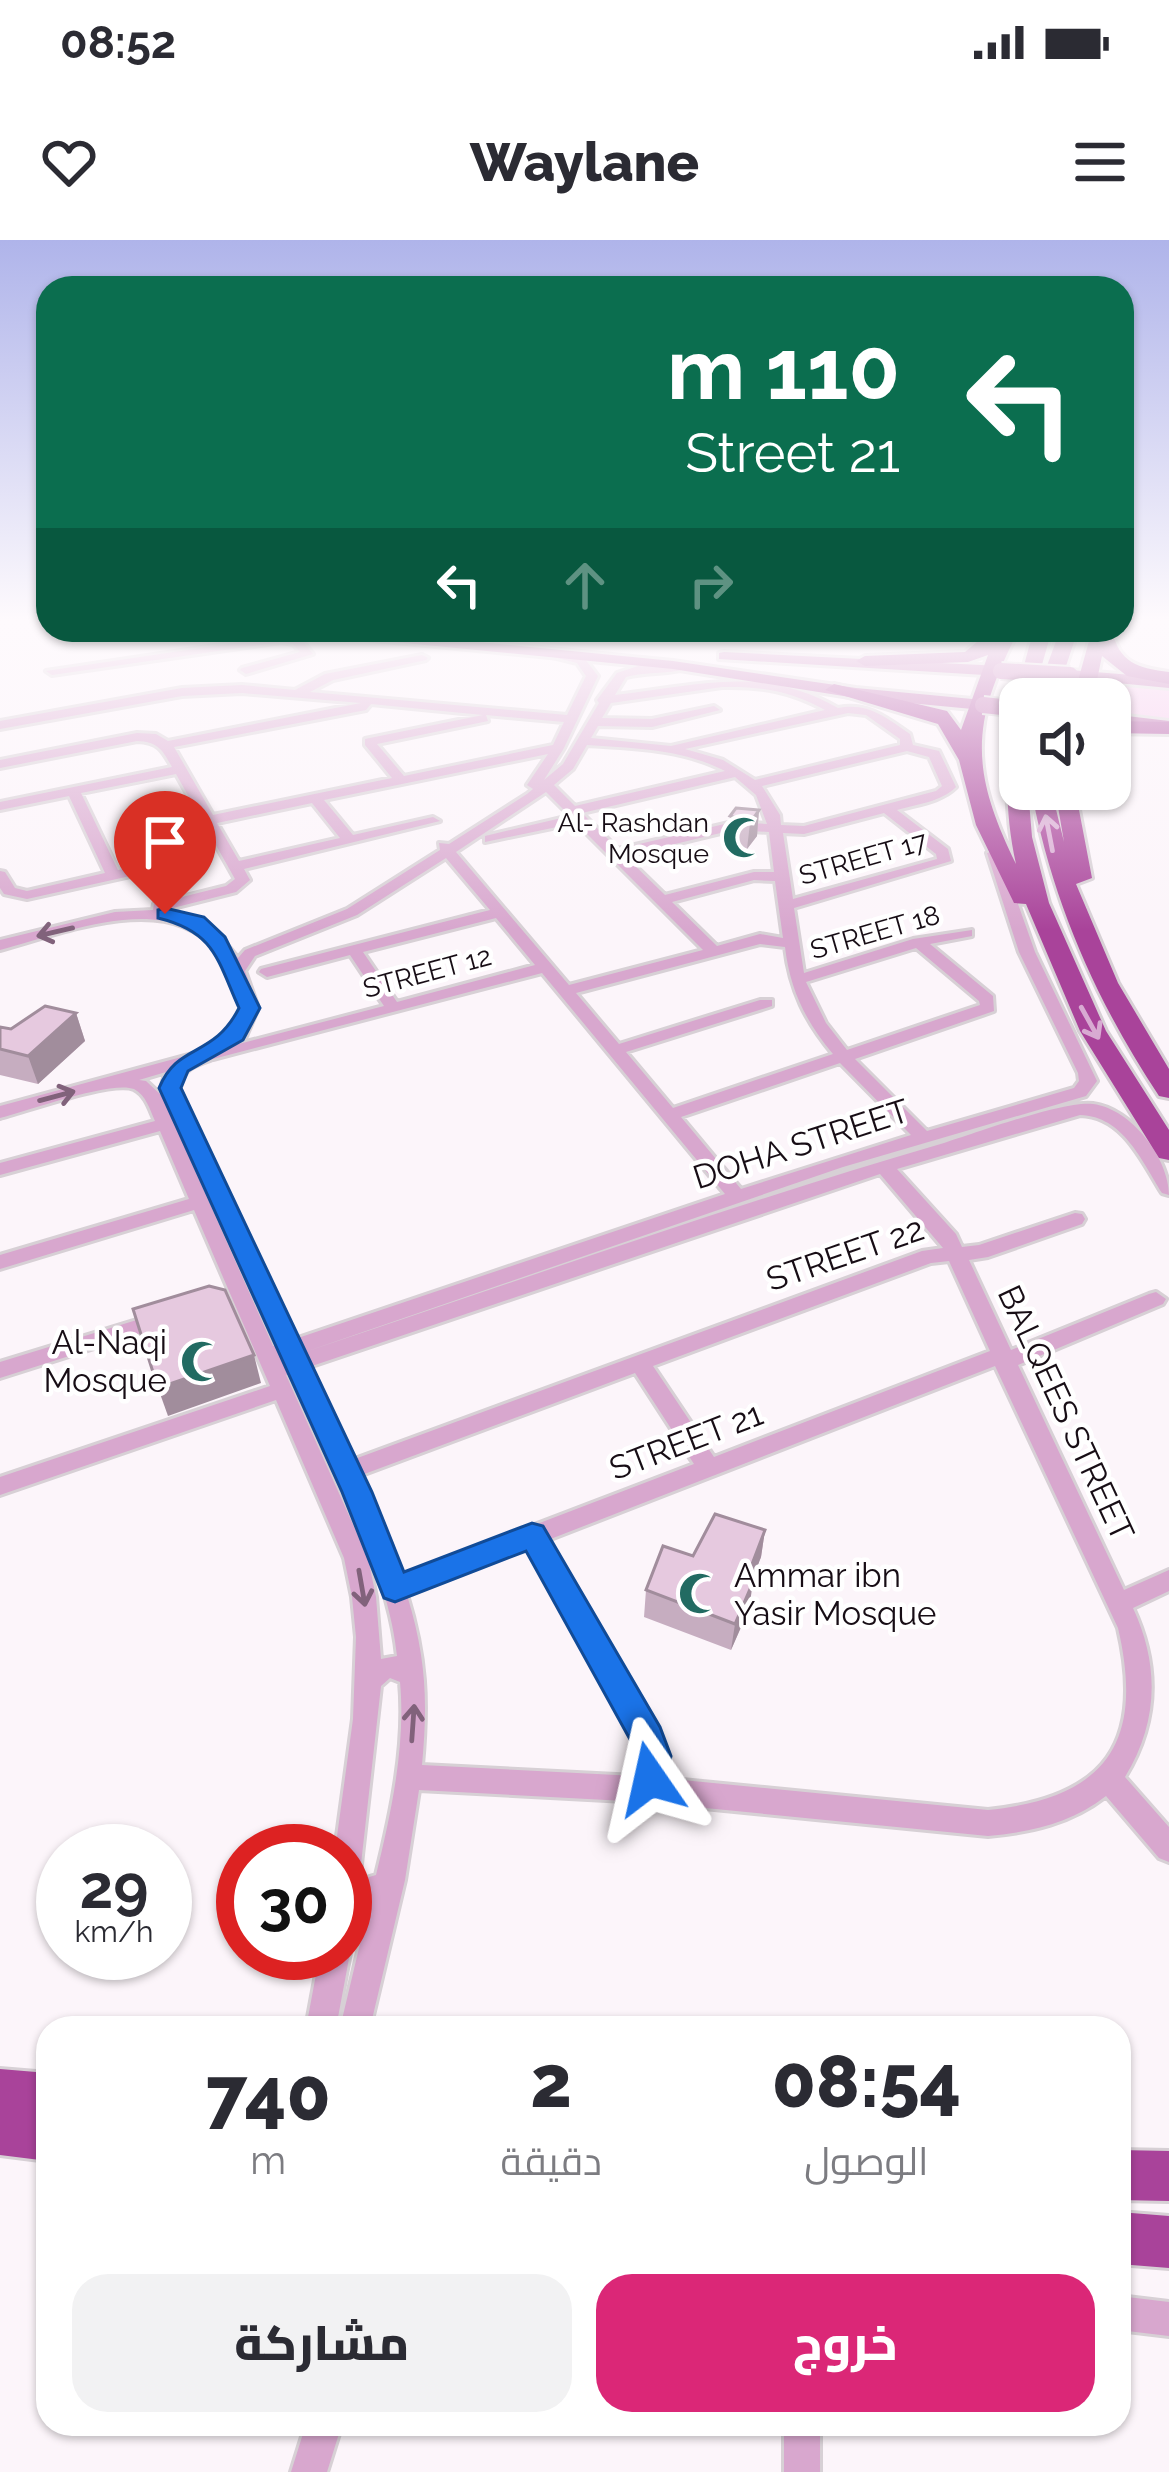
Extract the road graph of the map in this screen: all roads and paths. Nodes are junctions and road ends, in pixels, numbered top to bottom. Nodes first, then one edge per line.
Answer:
1 (290, 721) edge
2 (455, 721) edge
3 (469, 721) edge
4 (571, 721) edge
5 (661, 721) edge
6 (764, 721) edge
7 (883, 721) edge
8 (946, 721) edge
9 (975, 721) edge
10 (1017, 721) edge
11 (591, 722) joint
12 (1131, 724) edge
13 (446, 726) junction
14 (1169, 727) edge
15 (583, 741) junction
16 (166, 745) junction
17 (907, 747) junction
18 (558, 748) junction
19 (671, 749) junction
20 (965, 755) junction
21 (5, 758) edge
22 (180, 769) junction
23 (735, 773) junction
24 (551, 776) junction
25 (400, 780) junction
26 (753, 784) junction
27 (73, 791) junction
28 (315, 797) junction
29 (0, 806) edge
30 (887, 809) junction
31 (1061, 810) edge
32 (576, 815) junction
33 (211, 820) junction
34 (433, 821) dead end
35 (986, 824) junction
36 (775, 830) junction
37 (490, 839) dead end
38 (349, 840) junction
39 (447, 848) junction
40 (615, 854) junction
41 (237, 866) junction
42 (152, 867) dead end
43 (0, 875) edge
44 (114, 876) junction
45 (782, 877) junction
46 (220, 892) junction
47 (662, 900) junction
48 (787, 904) junction
49 (501, 912) junction
50 (117, 917) junction
51 (967, 933) dead end
52 (213, 936) junction
53 (918, 942) junction
54 (792, 944) junction
55 (0, 945) edge
56 (354, 950) junction
57 (713, 951) junction
58 (547, 967) junction
59 (267, 972) dead end
60 (1064, 972) junction
61 (236, 974) junction
62 (797, 980) junction
63 (568, 991) junction
64 (247, 995) junction
65 (766, 1004) dead end
66 (394, 1009) junction
67 (321, 1028) junction
68 (616, 1050) junction
69 (846, 1056) junction
70 (190, 1062) junction
71 (115, 1081) junction
72 (1169, 1090) edge
73 (0, 1112) edge
74 (670, 1115) junction
75 (999, 1122) junction
76 (166, 1124) junction
77 (922, 1136) junction
78 (1169, 1151) edge
79 (884, 1166) junction
80 (0, 1168) edge
81 (842, 1170) junction
82 (1169, 1189) edge
83 (737, 1196) junction
84 (199, 1202) junction
85 (1075, 1219) dead end
86 (956, 1253) junction
87 (0, 1262) edge
88 (1156, 1299) dead end
89 (219, 1301) junction
90 (1003, 1358) junction
91 (639, 1363) junction
92 (282, 1365) junction
93 (0, 1370) edge
94 (710, 1468) junction
95 (347, 1471) junction
96 (0, 1486) edge
97 (532, 1535) junction
98 (1169, 1580) edge
99 (395, 1589) junction
100 (1120, 1603) junction
101 (414, 1682) junction
102 (367, 1686) junction
103 (408, 1777) junction
104 (1109, 1779) junction
105 (644, 1789) junction
106 (351, 1824) edge
107 (1169, 1848) edge
108 (391, 1880) junction
109 (372, 1890) edge
110 (329, 1980) edge
111 (323, 2016) edge
112 (358, 2016) edge
113 (0, 2092) edge
114 (36, 2094) edge
115 (0, 2130) edge
116 (36, 2134) edge
117 (1131, 2175) edge
118 (1169, 2176) edge
119 (1131, 2239) edge
120 (1169, 2242) edge
121 (1131, 2314) edge
122 (1169, 2319) edge
123 (320, 2436) edge
124 (802, 2436) edge
125 (310, 2472) edge
126 (802, 2472) edge

1 - 16 street
2 - 13 street
3 - 13 street
4 - 18 street
5 - 11 street
6 - 19 street
7 - 17 street
8 - 20 highway
9 - 20 highway
10 - 60 highway
11 - 15 street
12 - 14 highway
13 - 25 street
15 - 19 street
15 - 24 street
16 - 21 street
16 - 22 street
17 - 26 street
17 - 30 street
18 - 24 street
18 - 25 street
19 - 23 street
20 - 35 highway
22 - 27 street
22 - 33 street
23 - 26 street
23 - 32 street
24 - 32 street
24 - 39 street
25 - 28 street
26 - 36 street
27 - 29 street
27 - 44 street
28 - 33 street
28 - 38 street
30 - 36 street
30 - 48 street, STREET 17
72 -> 31 highway
32 - 37 street
32 - 40 street
33 - 41 street
34 - 38 street
35 - 60 highway
35 - 75 street, DOHA STREET
36 - 40 street
36 - 45 street
38 - 41 street
39 - 49 street
39 - 52 street
39 - 61 street
40 - 47 street
41 - 46 street
42 - 44 street
43 - 44 street
45 - 47 street
45 - 48 street
46 - 50 street
46 - 52 street
47 - 57 street
48 - 54 street
49 - 56 street
49 - 58 street
50 - 52 street
50 -> 55 street
51 - 53 street, STREET 18
52 - 61 street
53 - 62 street, STREET 18
53 - 69 street
54 - 57 street
54 - 62 street
56 - 59 street
56 - 66 street
57 - 63 street
58 - 63 street
58 - 66 street, STREET 12
60 -> 78 highway
61 - 64 street
62 - 69 street
63 - 68 street
64 - 67 street, STREET 12
64 - 70 street
65 - 68 street
66 - 67 street, STREET 12
67 - 70 street, STREET 12
68 - 74 street
69 - 74 street
69 - 77 street
70 - 71 street, STREET 12
70 - 92 street
73 -> 71 street, STREET 12
71 - 76 street
74 - 83 street
75 - 77 street, DOHA STREET
75 - 79 street, DOHA STREET
75 - 82 street, DOHA STREET
76 - 80 street
76 - 84 street
77 - 81 street, DOHA STREET
79 - 81 street, DOHA STREET
79 - 86 street, BALQEES STREET
81 - 83 street, DOHA STREET
81 - 92 street, DOHA STREET
83 - 92 street, DOHA STREET
84 - 87 street
84 - 89 street
85 - 86 street, STREET 22
86 - 90 street, BALQEES STREET
86 - 91 street, STREET 22
88 - 90 street, STREET 21
89 - 92 street
89 - 93 street
90 - 94 street, STREET 21
90 - 100 street, BALQEES STREET
91 - 94 street
91 - 95 street, STREET 22
92 - 95 street
92 - 96 street
92 -> 102 street
94 - 97 street, STREET 21
95 - 99 street
97 - 99 street, STREET 21
97 - 105 street
98 - 100 street
99 - 101 street
100 - 104 street, BALQEES STREET
101 - 102 street
103 -> 101 street
102 - 106 street
103 - 105 street
103 - 108 street
104 - 105 street
104 - 107 street
108 - 109 street
108 - 112 street
110 - 111 street
113 - 114 highway
115 - 116 highway
117 - 118 highway
119 - 120 highway
121 - 122 street
123 - 125 street
124 - 126 street

